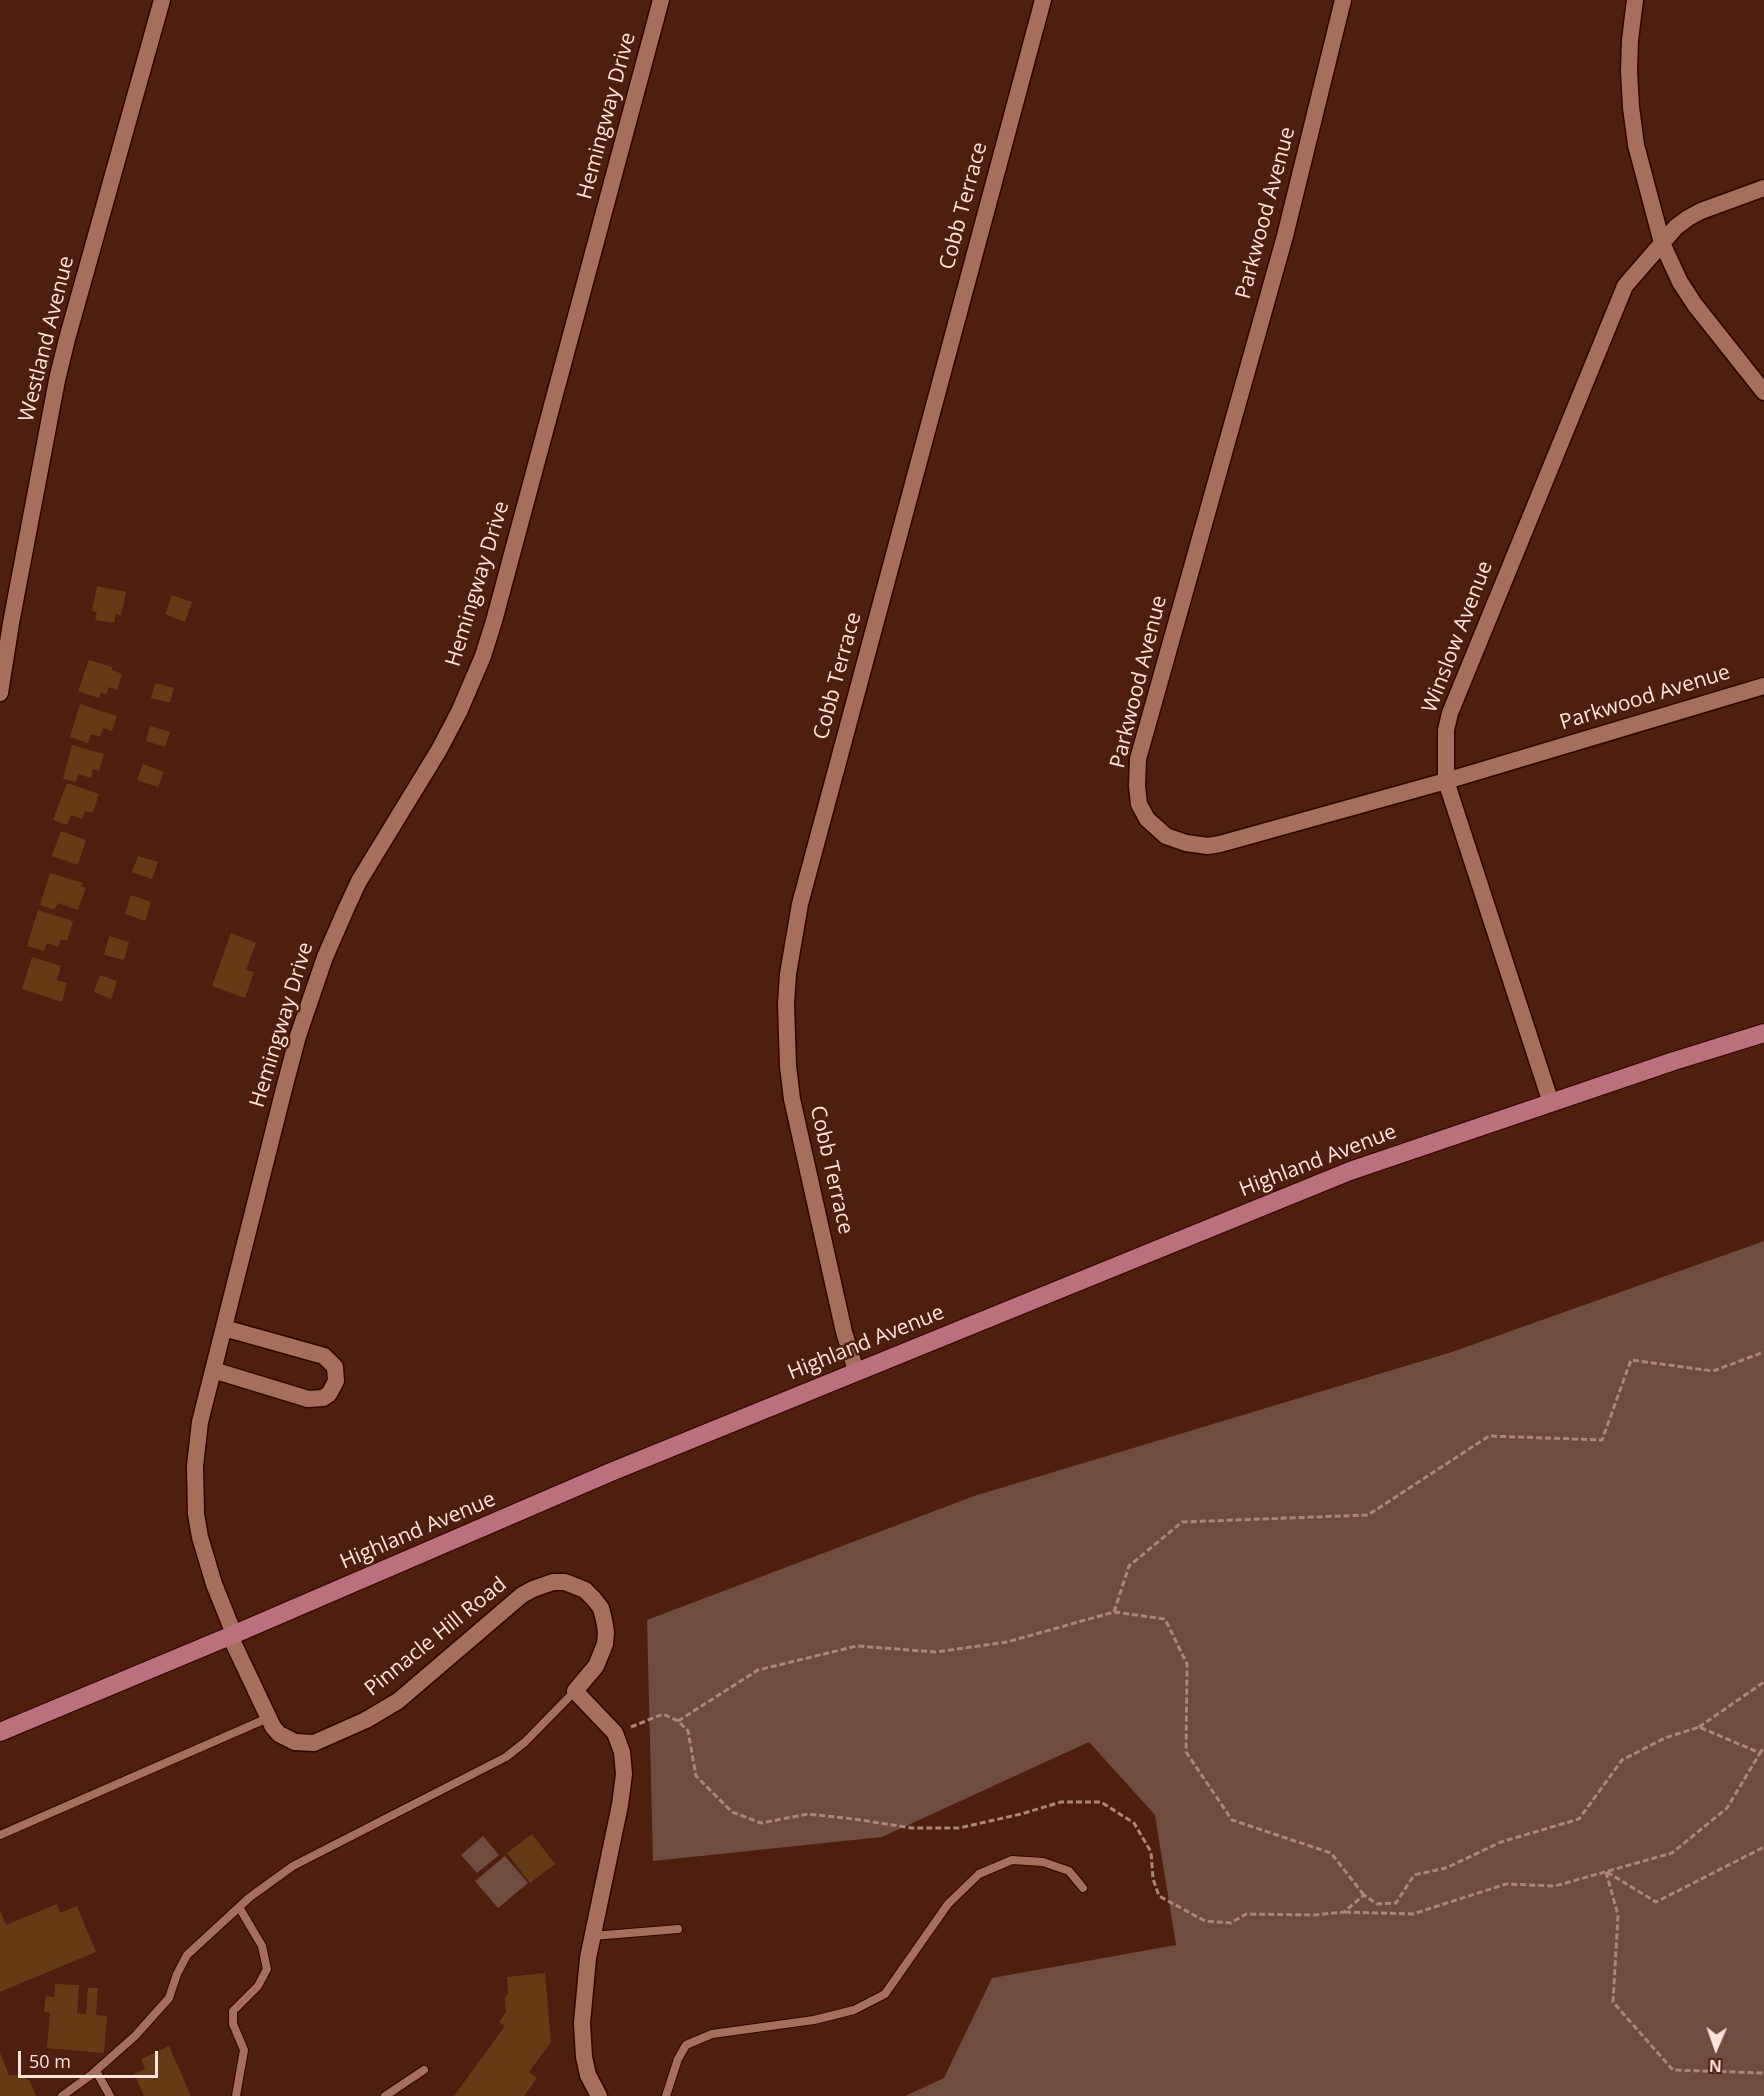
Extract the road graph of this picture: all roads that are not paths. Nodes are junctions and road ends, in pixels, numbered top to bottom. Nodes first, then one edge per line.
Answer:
1 (162, 0) edge
2 (661, 0) edge
3 (1043, 0) edge
4 (1343, 0) edge
5 (1635, 0) edge
6 (1764, 188) edge
7 (1662, 243) junction
8 (1764, 392) edge
9 (6, 621) edge
10 (1764, 686) edge
11 (0, 693) edge
12 (1446, 781) junction
13 (1764, 1033) edge
14 (1551, 1103) junction
15 (224, 1328) junction
16 (213, 1370) junction
17 (856, 1371) junction
18 (232, 1635) junction
19 (575, 1691) junction
20 (268, 1718) junction
21 (0, 1732) edge
22 (0, 1835) edge
23 (1083, 1888) dead end
24 (239, 1907) junction
25 (678, 1929) dead end
26 (593, 1936) junction
27 (424, 2070) dead end
28 (96, 2071) junction
29 (63, 2096) edge
30 (110, 2096) edge
31 (237, 2096) edge
32 (385, 2096) edge
33 (599, 2096) edge
34 (666, 2096) edge

1 - 9 street, Westland Avenue
2 - 15 street, Hemingway Drive
3 - 17 street, Cobb Terrace
4 - 12 street, Parkwood Avenue
5 - 7 street
6 - 7 street, Winslow Avenue
7 - 8 street
7 - 12 street, Winslow Avenue
9 - 11 street, Westland Avenue
10 - 12 street, Parkwood Avenue
12 - 14 street, Winslow Avenue
13 - 14 street, Highland Avenue
14 - 17 street, Highland Avenue
15 - 16 street, Hemingway Drive
15 - 16 street
16 - 18 street, Hemingway Drive
17 - 18 street, Highland Avenue
18 - 20 street, Pinnacle Hill Road
18 - 21 street, Highland Avenue
19 - 20 street, Pinnacle Hill Road
19 - 24 lane
19 - 26 street
20 - 22 lane
23 - 34 lane
24 - 28 lane
24 - 31 lane
25 - 26 lane
26 - 33 street
27 - 32 lane
28 - 29 lane
28 - 30 lane

